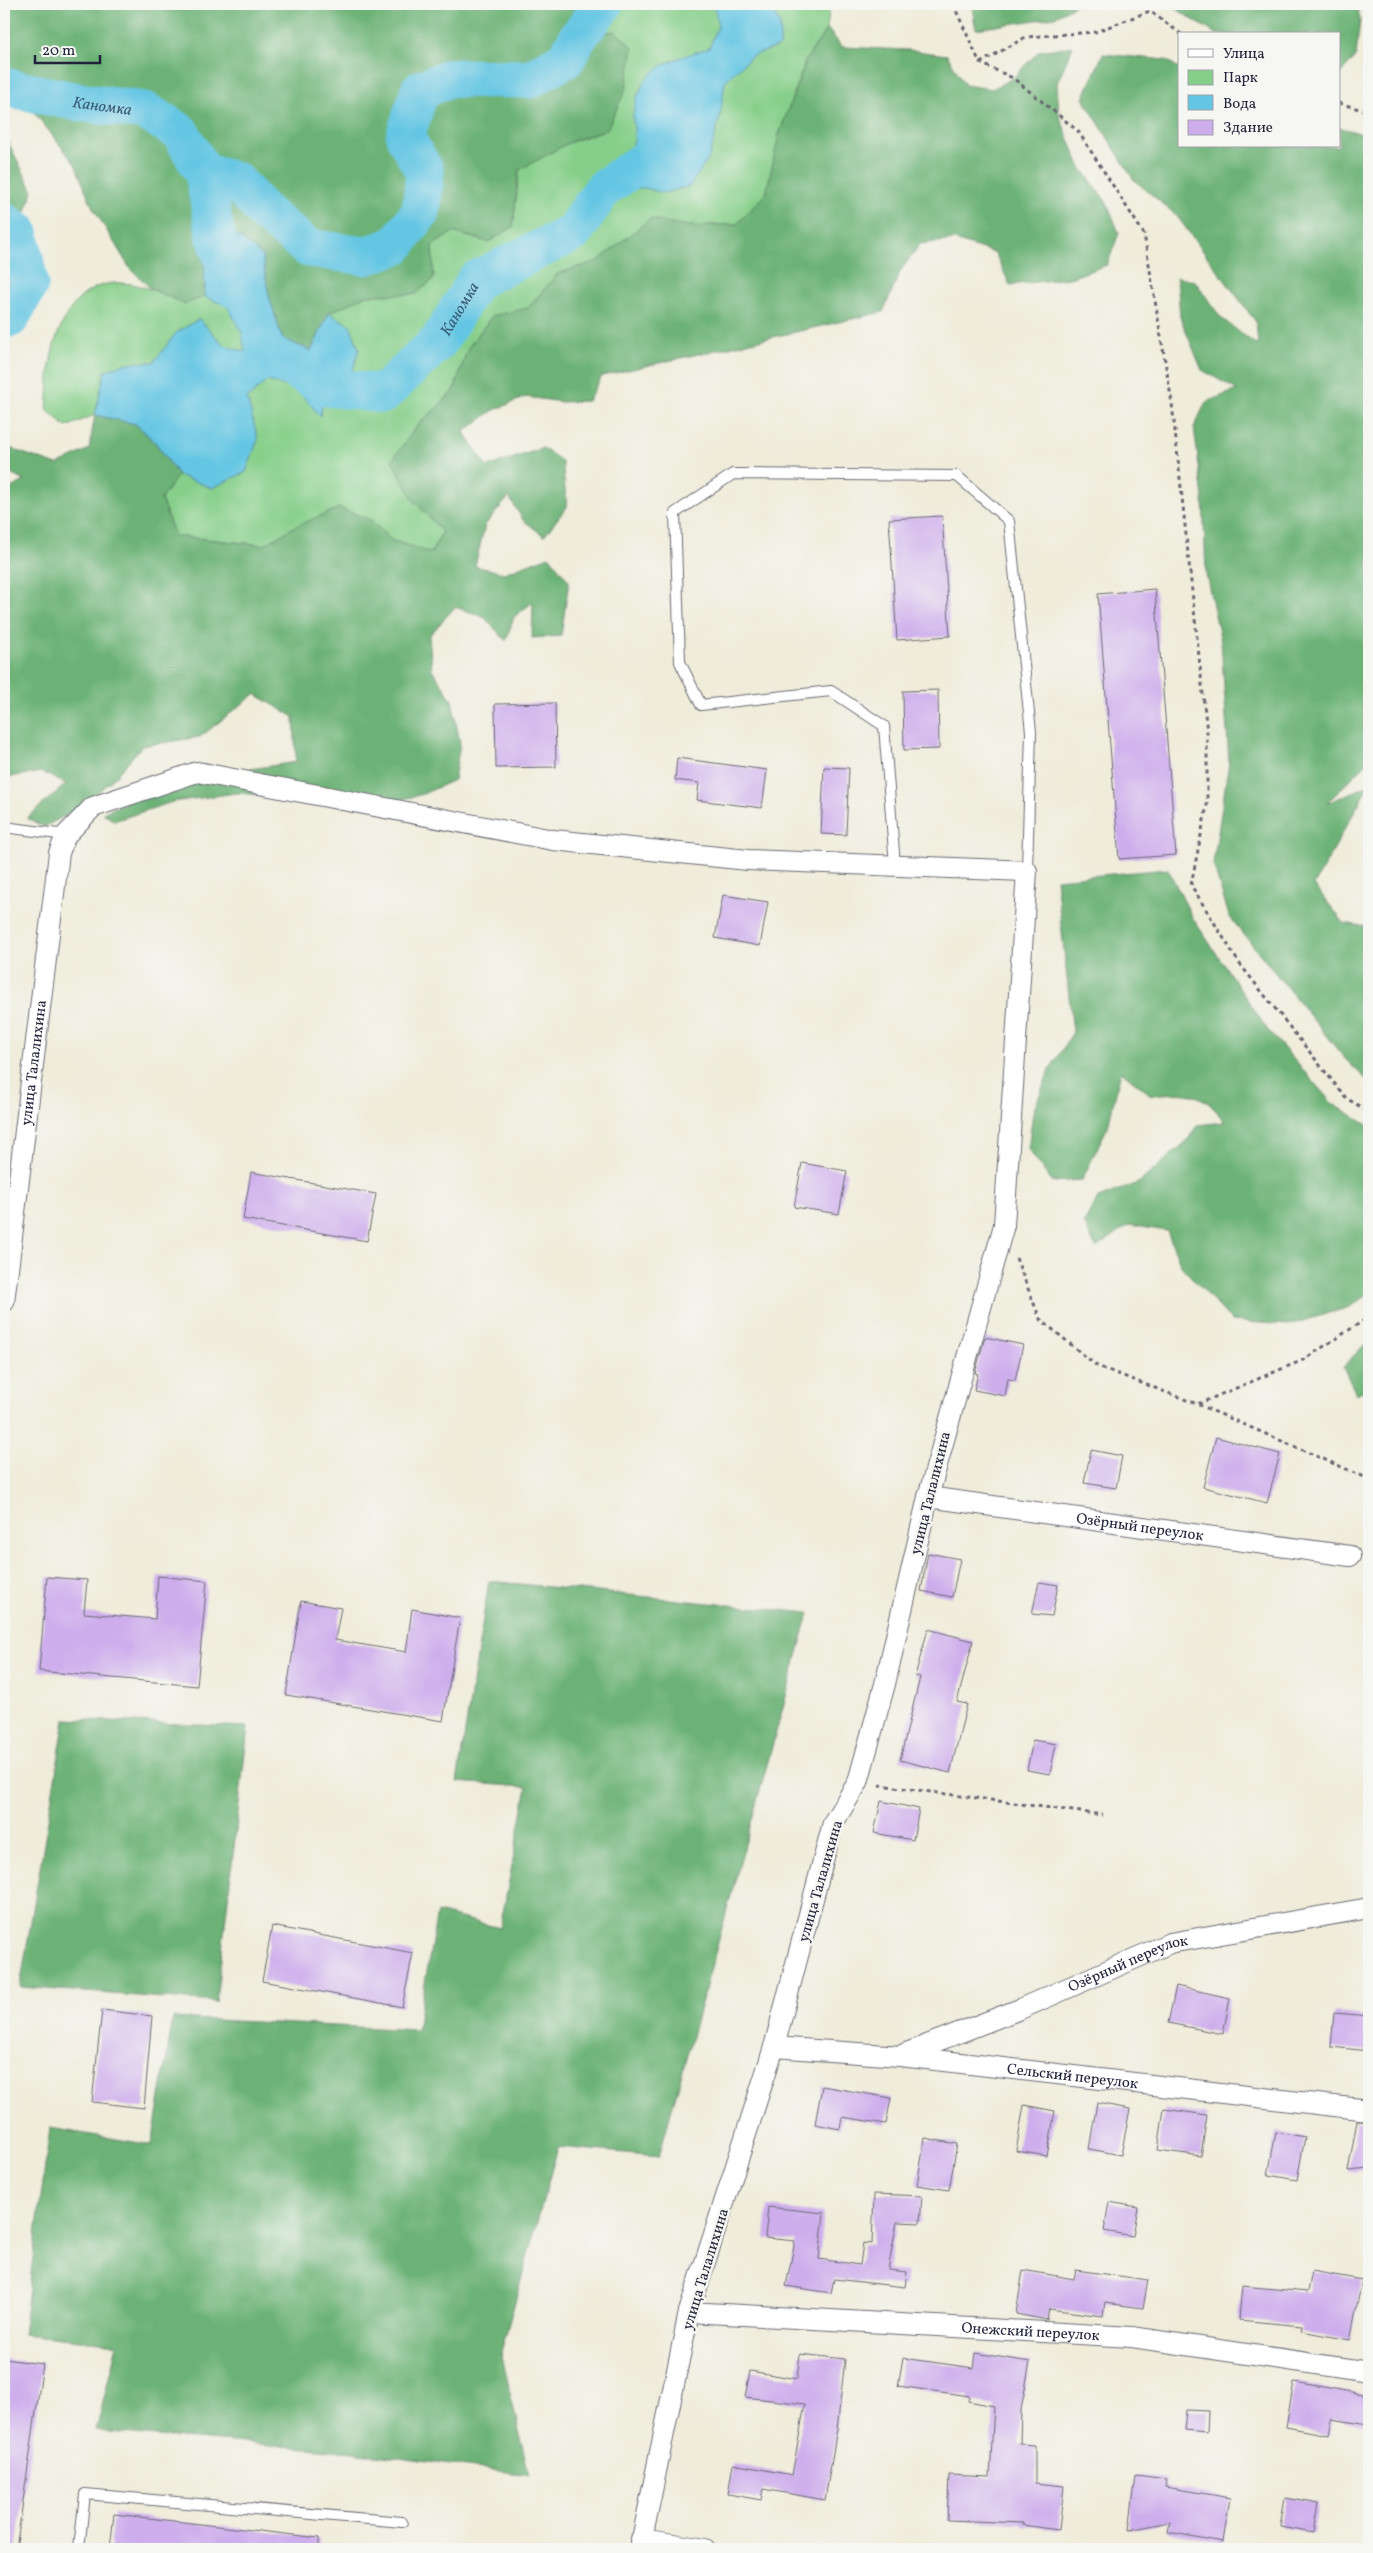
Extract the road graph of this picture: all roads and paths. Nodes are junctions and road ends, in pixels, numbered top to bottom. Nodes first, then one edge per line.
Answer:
1 (953, 4) edge
2 (1178, 32) edge
3 (980, 63) junction
4 (1340, 103) edge
5 (1369, 112) edge
6 (4, 827) edge
7 (62, 844) junction
8 (895, 866) junction
9 (1027, 871) junction
10 (1369, 1112) edge
11 (1004, 1225) junction
12 (4, 1302) edge
13 (1369, 1318) edge
14 (1197, 1404) junction
15 (1369, 1479) edge
16 (928, 1497) junction
17 (1350, 1556) dead end
18 (858, 1782) junction
19 (1103, 1815) dead end
20 (1369, 1908) edge
21 (774, 2047) junction
22 (900, 2056) junction
23 (1369, 2110) edge
24 (689, 2312) junction
25 (1369, 2372) edge
26 (402, 2522) dead end
27 (640, 2544) edge
28 (79, 2549) edge
29 (705, 2549) edge

1 - 3 path
2 - 3 path
3 - 10 path
4 - 5 path
6 - 7 lane
7 - 8 street
7 - 12 street, улица Талалихина
8 - 9 street
8 - 9 lane
9 - 11 street, улица Талалихина
11 - 14 path
11 - 16 street, улица Талалихина
13 - 14 path
14 - 15 path
16 - 17 street, Озёрный переулок
16 - 18 street, улица Талалихина
18 - 19 path
18 - 21 street, улица Талалихина
20 - 22 street, Озёрный переулок
21 - 22 street, Сельский переулок
21 - 24 street, улица Талалихина
22 - 23 street, Сельский переулок
24 - 25 street, Онежский переулок
24 - 27 street, улица Талалихина
26 - 28 lane
27 - 29 street

